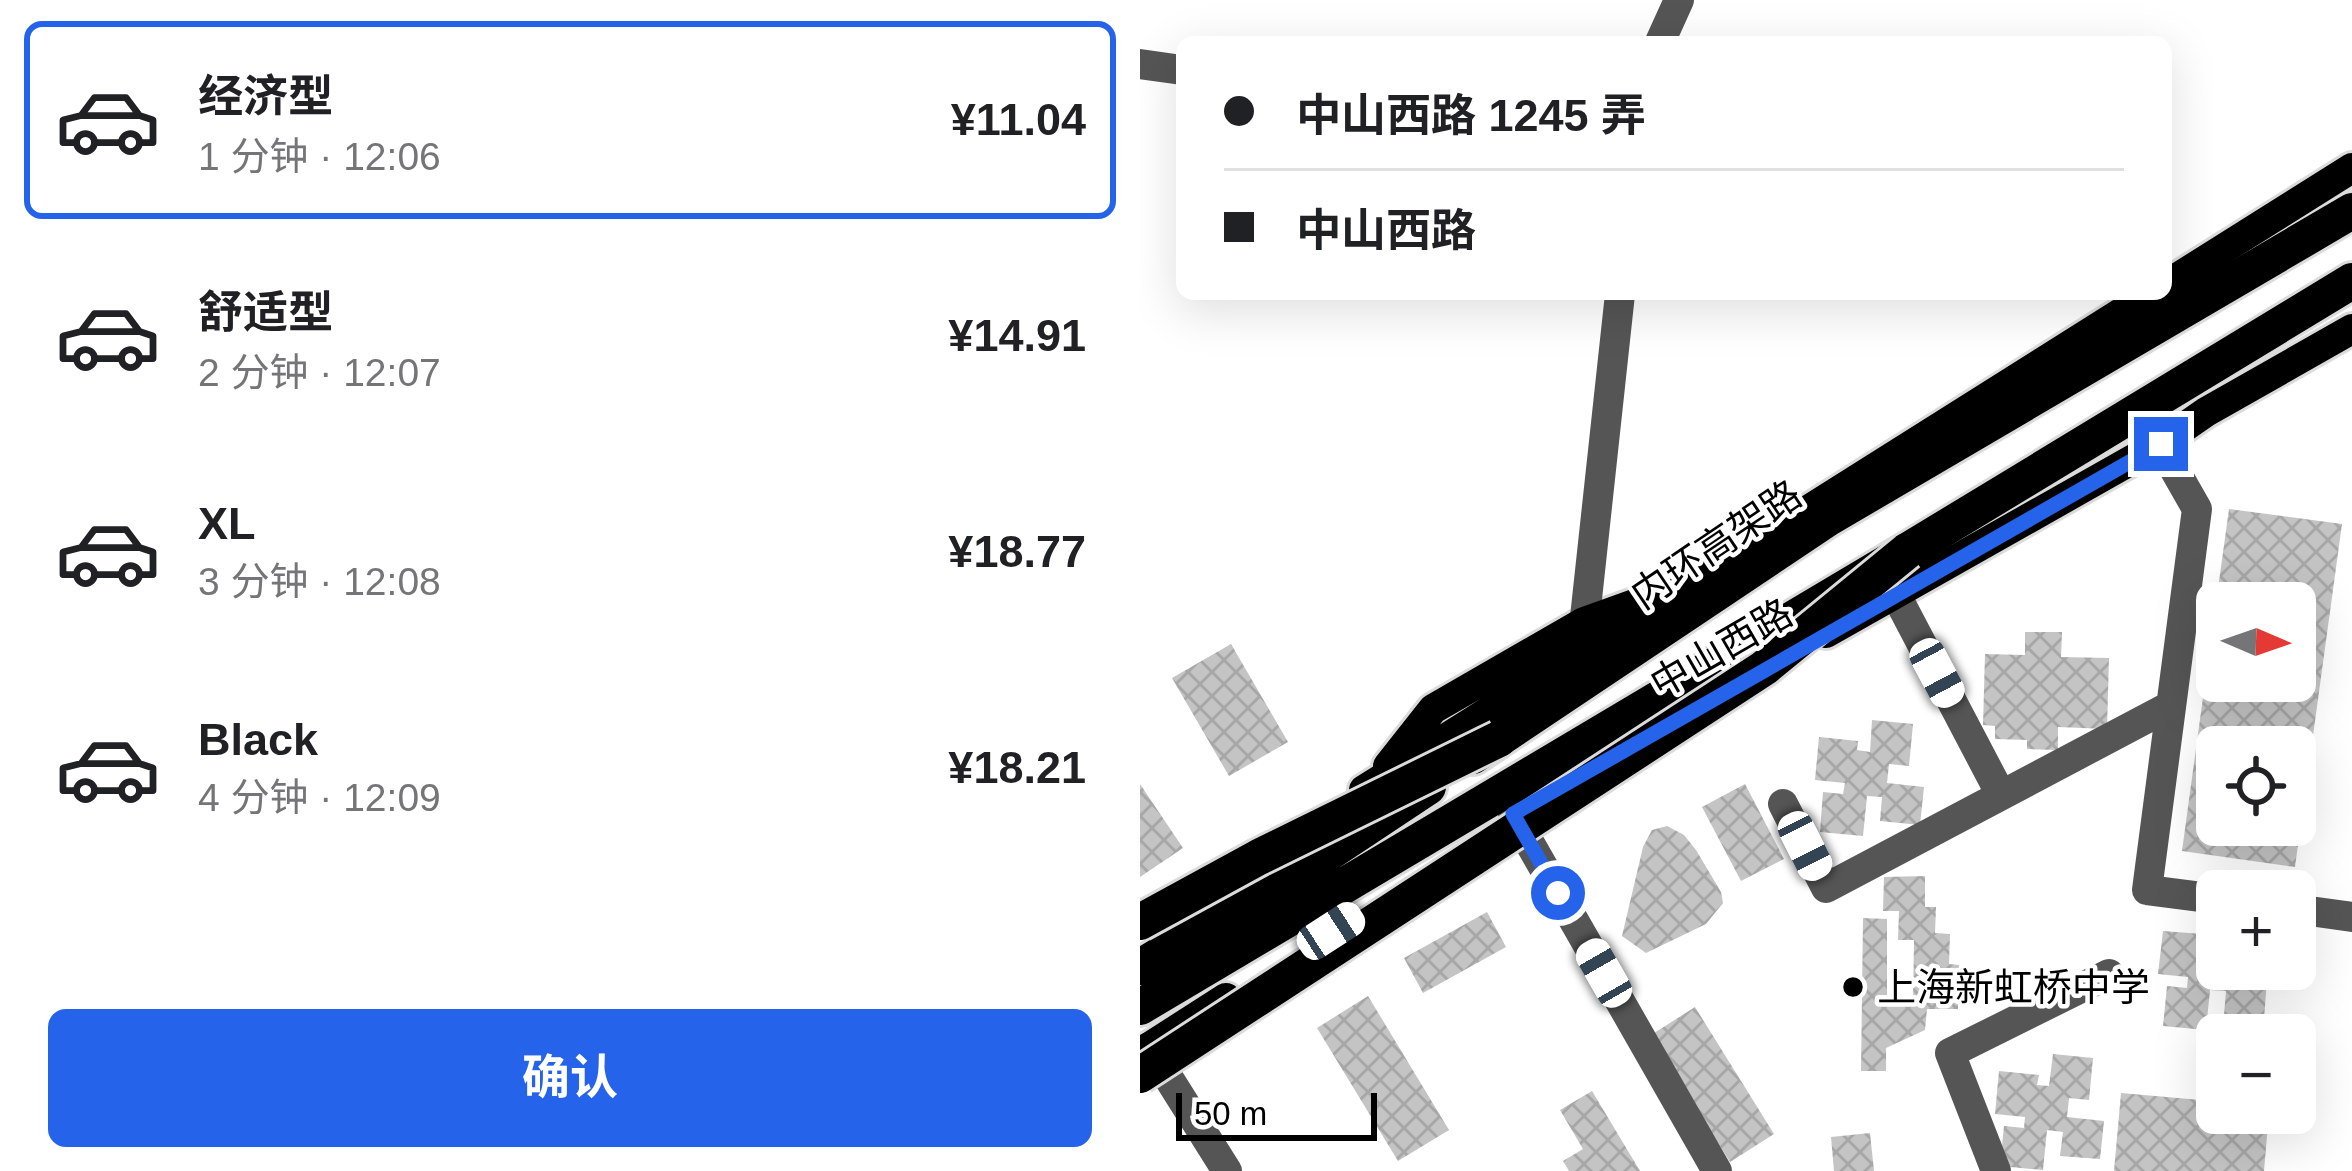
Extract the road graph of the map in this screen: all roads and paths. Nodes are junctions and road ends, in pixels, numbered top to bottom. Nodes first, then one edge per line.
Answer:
1 (1679, 0) edge
2 (1663, 36) edge
3 (1140, 64) edge
4 (1176, 69) edge
5 (2352, 168) edge
6 (2352, 211) edge
7 (2172, 281) edge
8 (2352, 281) edge
9 (1620, 300) edge
10 (2141, 300) edge
11 (2352, 328) edge
12 (2161, 444) junction
13 (1907, 551) junction
14 (1895, 593) junction
15 (1583, 637) junction
16 (2170, 706) junction
17 (1499, 739) junction
18 (2000, 793) junction
19 (1783, 804) dead end
20 (1513, 814) junction
21 (2196, 896) edge
22 (2316, 912) edge
23 (2352, 917) edge
24 (1140, 922) edge
25 (1140, 933) edge
26 (1140, 967) edge
27 (2109, 974) dead end
28 (1140, 1007) edge
29 (1143, 1058) edge
30 (1227, 1171) edge
31 (1717, 1171) edge
32 (1996, 1171) edge

1 - 2 street
3 - 4 street
5 - 7 main road
6 - 17 highway, 内环高架路
8 - 13 highway
9 - 15 street
10 - 15 main road, 中山西路
11 - 12 main road, 中山西路
12 - 14 main road, 中山西路
12 - 16 street
13 - 28 highway, bridge
13 - 29 highway, bridge
14 - 18 street
14 - 20 main road, 中山西路
15 - 25 main road, 中山西路
16 - 18 street
16 - 21 street
17 - 24 highway, bridge
17 - 26 highway, 内环高架路, bridge
18 - 19 street
20 - 29 main road, 中山西路
20 - 31 street
22 - 23 street
27 - 32 street
29 - 30 street

